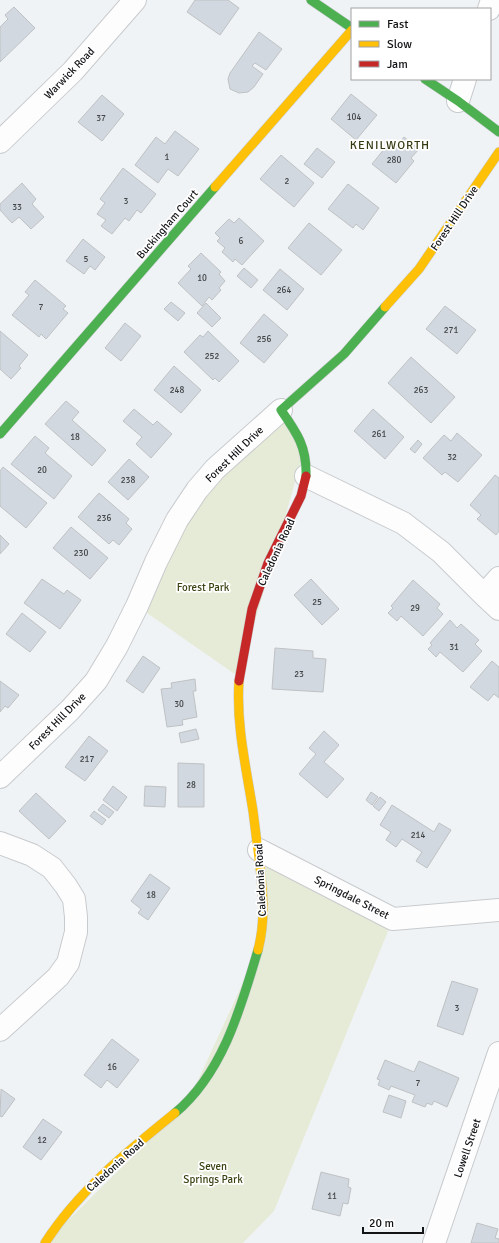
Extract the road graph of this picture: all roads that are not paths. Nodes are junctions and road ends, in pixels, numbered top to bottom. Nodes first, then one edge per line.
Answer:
1 (135, 0) edge
2 (311, 0) edge
3 (351, 28) edge
4 (351, 30) edge
5 (426, 80) edge
6 (465, 80) edge
7 (458, 102) junction
8 (499, 132) edge
9 (0, 142) edge
10 (499, 152) edge
11 (280, 410) junction
12 (0, 434) edge
13 (306, 476) junction
14 (499, 578) edge
15 (491, 602) edge
16 (0, 777) edge
17 (0, 843) edge
18 (259, 850) junction
19 (499, 910) edge
20 (0, 1030) edge
21 (499, 1053) edge
22 (45, 1243) edge
23 (434, 1243) edge

1 - 9 street, Warwick Road
2 - 3 street
4 - 12 street, Buckingham Court
5 - 7 street
6 - 7 street
7 - 8 street
10 - 11 street, Forest Hill Drive
11 - 13 street, Caledonia Road
11 - 16 street, Forest Hill Drive
13 - 15 street
13 - 18 street, Caledonia Road
14 - 15 street
17 - 20 street
18 - 19 street, Springdale Street
18 - 22 street, Caledonia Road
21 - 23 street, Lowell Street

